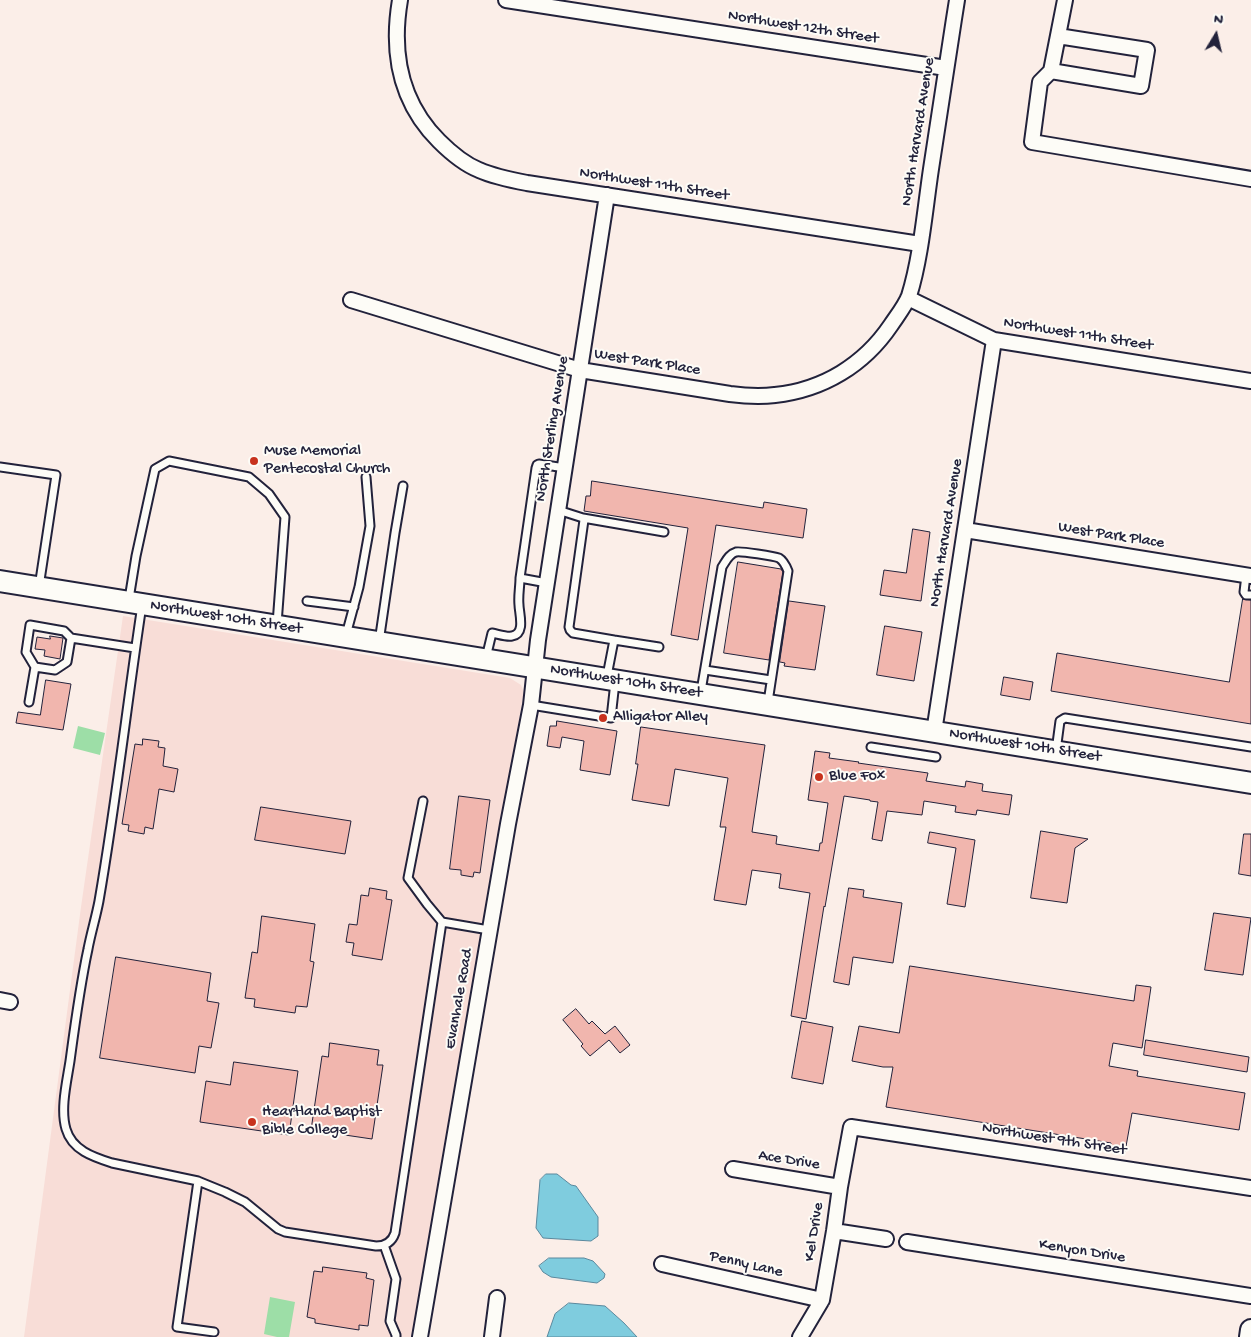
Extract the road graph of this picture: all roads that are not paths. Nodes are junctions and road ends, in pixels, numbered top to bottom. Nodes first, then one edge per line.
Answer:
1 (400, 0) edge
2 (506, 0) edge
3 (957, 0) edge
4 (1065, 0) edge
5 (1058, 36) junction
6 (946, 68) junction
7 (1052, 71) junction
8 (1251, 179) edge
9 (607, 195) junction
10 (920, 244) junction
11 (908, 298) junction
12 (351, 300) dead end
13 (994, 340) junction
14 (580, 370) junction
15 (1251, 381) edge
16 (0, 467) edge
17 (565, 468) junction
18 (366, 477) dead end
19 (403, 486) dead end
20 (558, 510) junction
21 (583, 518) junction
22 (965, 530) junction
23 (664, 532) dead end
24 (1248, 576) edge
25 (520, 578) junction
26 (0, 581) edge
27 (547, 583) junction
28 (39, 588) junction
29 (1251, 596) edge
30 (307, 600) dead end
31 (135, 604) junction
32 (354, 607) junction
33 (277, 627) junction
34 (70, 638) junction
35 (346, 638) junction
36 (614, 640) junction
37 (379, 643) junction
38 (660, 647) dead end
39 (135, 648) junction
40 (486, 660) junction
41 (35, 667) junction
42 (535, 668) junction
43 (705, 670) junction
44 (611, 680) junction
45 (771, 680) junction
46 (701, 694) junction
47 (29, 702) dead end
48 (531, 705) junction
49 (767, 705) junction
50 (934, 732) junction
51 (871, 747) dead end
52 (1251, 747) edge
53 (1056, 751) junction
54 (936, 757) dead end
55 (1251, 783) edge
56 (423, 800) dead end
57 (442, 922) junction
58 (489, 930) junction
59 (851, 1126) joint
60 (733, 1170) dead end
61 (198, 1181) junction
62 (840, 1187) junction
63 (1251, 1188) edge
64 (834, 1231) junction
65 (886, 1239) dead end
66 (907, 1242) dead end
67 (384, 1245) junction
68 (662, 1264) dead end
69 (1251, 1296) edge
70 (497, 1298) dead end
71 (822, 1300) junction
72 (1251, 1330) edge
73 (214, 1332) dead end
74 (396, 1337) edge
75 (420, 1337) edge
76 (492, 1337) edge
77 (800, 1337) edge
78 (1250, 1337) edge

1 - 9 street, Northwest 11th Street
2 - 6 street, Northwest 12th Street
3 - 6 street, North Harvard Avenue
4 - 5 street
5 - 7 street
5 - 7 street
6 - 10 street, North Harvard Avenue
7 - 8 street
9 - 10 street, Northwest 11th Street
9 - 14 street, North Sterling Avenue
10 - 11 street, North Harvard Avenue
11 - 13 street, Northwest 11th Street
11 - 14 street, West Park Place
12 - 14 street, West Park Place
13 - 15 street, Northwest 11th Street
13 - 22 street, North Harvard Avenue
14 - 17 street, North Sterling Avenue
16 - 28 lane
17 - 20 street, North Sterling Avenue
17 - 25 lane
18 - 32 lane
19 - 37 lane
20 - 21 lane
20 - 27 street, North Sterling Avenue
21 - 23 lane
21 - 36 lane
22 - 24 street, West Park Place
22 - 50 street, North Harvard Avenue
24 - 29 lane
25 - 27 lane
25 - 40 lane
26 - 28 main road, Northwest 10th Street
27 - 42 street, North Sterling Avenue
28 - 31 main road, Northwest 10th Street
30 - 32 lane
31 - 33 main road, Northwest 10th Street
31 - 33 lane
31 - 39 lane
32 - 35 lane
33 - 35 main road, Northwest 10th Street
34 - 39 lane
34 - 41 lane
34 - 41 lane
35 - 37 main road, Northwest 10th Street
36 - 38 lane
36 - 44 lane
37 - 40 main road, Northwest 10th Street
39 - 61 lane
40 - 42 main road, Northwest 10th Street
41 - 47 lane
42 - 44 main road, Northwest 10th Street
42 - 48 street, Evanhale Road
43 - 45 lane
43 - 45 lane
43 - 46 lane
44 - 46 main road, Northwest 10th Street
44 - 48 lane
45 - 49 lane
46 - 49 main road, Northwest 10th Street
48 - 58 street, Evanhale Road
49 - 50 main road, Northwest 10th Street
50 - 53 main road, Northwest 10th Street
51 - 54 lane
52 - 53 lane
53 - 55 main road, Northwest 10th Street
56 - 57 lane
57 - 58 lane
57 - 67 lane
58 - 75 street, Evanhale Road
59 - 62 street, Kel Drive
59 - 63 street, Northwest 9th Street
60 - 62 street, Ace Drive
61 - 67 lane
61 - 73 lane
62 - 64 street, Kel Drive
64 - 65 street
64 - 71 street, Kel Drive
66 - 69 street, Kenyon Drive
67 - 74 lane
68 - 71 street, Penny Lane
70 - 76 street
71 - 77 street, Kel Drive
72 - 78 main road

